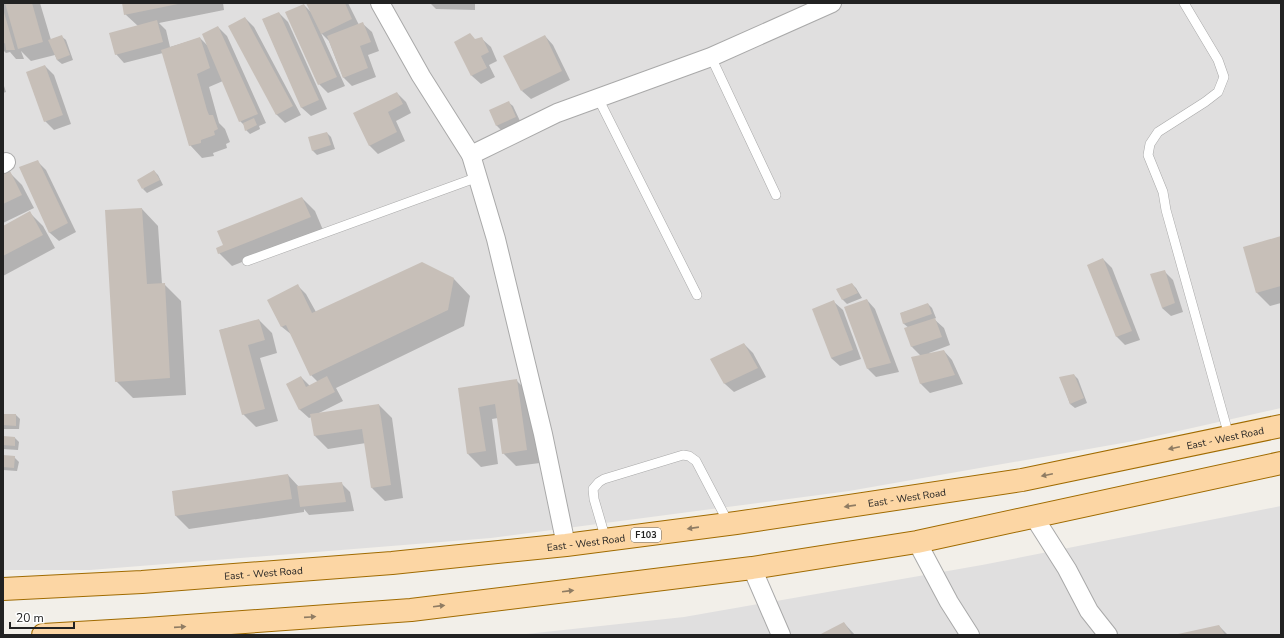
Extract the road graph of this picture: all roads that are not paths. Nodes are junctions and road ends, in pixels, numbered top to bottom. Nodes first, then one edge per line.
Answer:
1 (380, 3) edge
2 (832, 3) edge
3 (1184, 3) edge
4 (711, 57) junction
5 (598, 98) junction
6 (471, 155) junction
7 (478, 177) junction
8 (776, 195) dead end
9 (247, 261) dead end
10 (698, 295) dead end
11 (1281, 426) edge
12 (1229, 436) junction
13 (1281, 463) edge
14 (1034, 517) junction
15 (729, 524) junction
16 (606, 540) junction
17 (917, 542) junction
18 (566, 546) junction
19 (752, 568) junction
20 (3, 589) edge
21 (147, 632) edge
22 (43, 635) edge
23 (781, 635) edge
24 (970, 635) edge
25 (1108, 635) edge

1 - 6 street
2 - 4 street
3 - 12 lane
4 - 5 street
4 - 8 lane
5 - 6 street
5 - 10 lane
6 - 7 street
7 - 9 lane
7 - 18 street
11 - 12 main road, East - West Road / F103
12 -> 15 main road, East - West Road / F103
13 - 14 main road
14 - 17 main road
14 - 25 street
15 -> 16 main road, East - West Road / F103
15 - 16 lane
16 - 18 main road, East - West Road / F103
17 - 19 main road
17 - 24 street
18 - 20 main road, East - West Road / F103
21 -> 19 main road
19 - 23 street
21 - 22 main road

